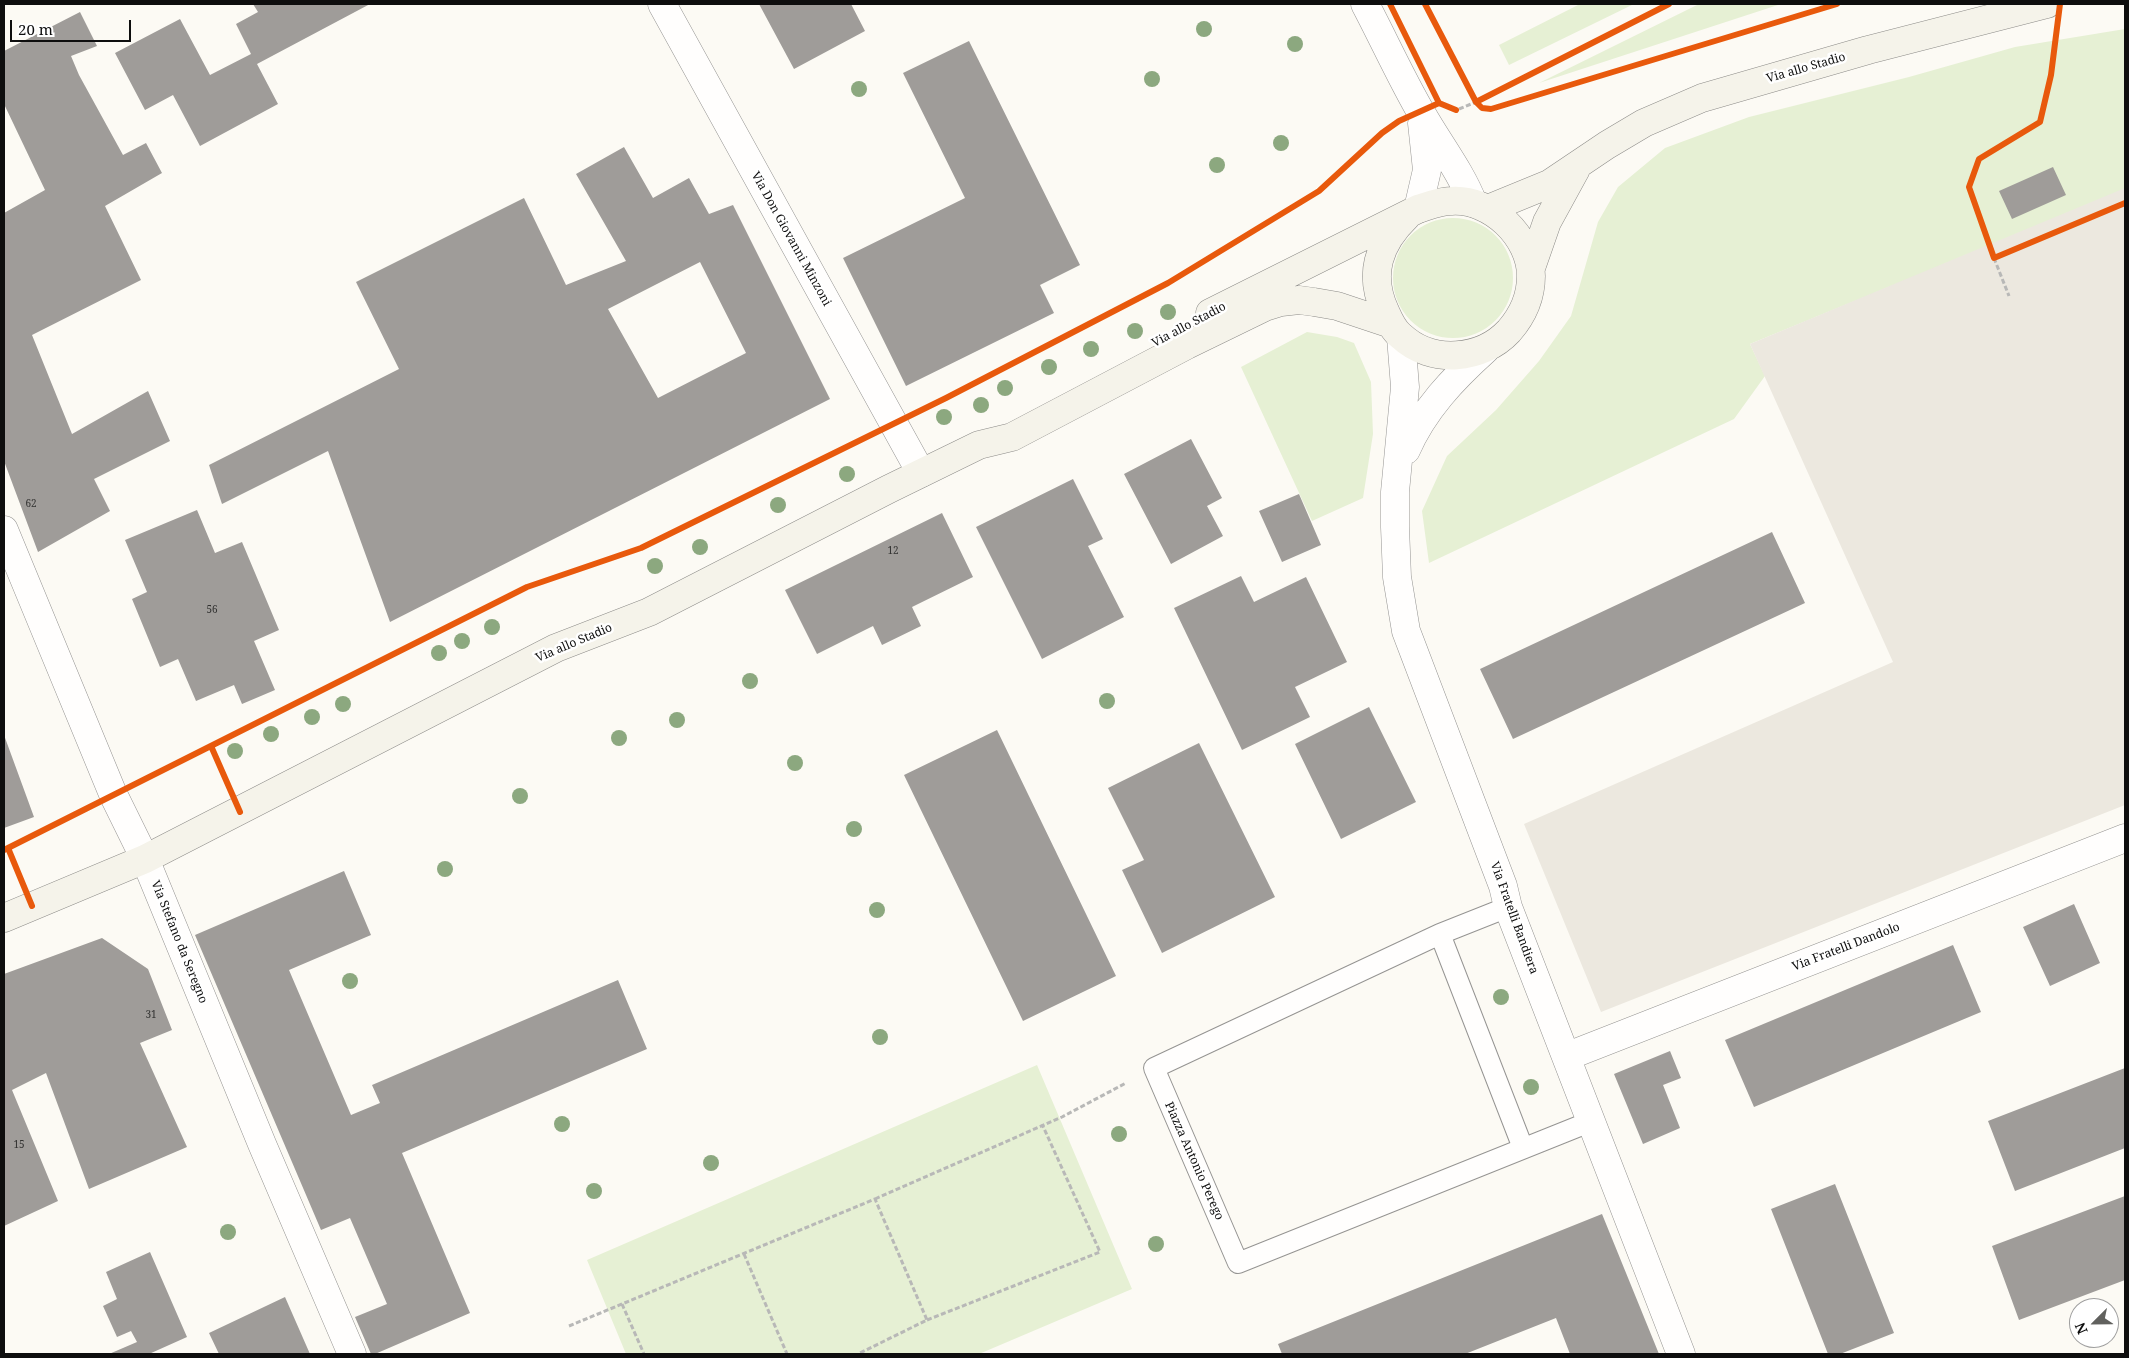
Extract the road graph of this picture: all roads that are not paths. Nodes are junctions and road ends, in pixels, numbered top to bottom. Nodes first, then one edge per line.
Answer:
1 (662, 4) edge
2 (1365, 4) edge
3 (2047, 4) edge
4 (1420, 111) junction
5 (1578, 165) junction
6 (1481, 206) junction
7 (1412, 212) junction
8 (1531, 268) junction
9 (1396, 330) junction
10 (1485, 350) junction
11 (979, 445) junction
12 (1398, 472) junction
13 (921, 473) junction
14 (4, 530) edge
15 (2125, 838) edge
16 (145, 860) junction
17 (1508, 907) junction
18 (4, 918) edge
19 (1440, 934) junction
20 (1568, 1056) junction
21 (1592, 1121) junction
22 (1522, 1148) junction
23 (352, 1354) edge
24 (1681, 1354) edge

1 - 13 street, Via Don Giovanni Minzoni
2 - 4 street
3 - 5 main road, Via allo Stadio
4 - 6 street
4 - 7 street
5 - 6 main road, Via allo Stadio
5 - 8 main road, Via allo Stadio
6 - 7 main road, Via allo Stadio
6 - 8 main road, Via allo Stadio
7 - 9 main road
7 - 11 main road, Via allo Stadio
8 - 10 main road, Via allo Stadio
9 - 10 main road, Via allo Stadio
9 - 11 main road, Via allo Stadio
9 - 12 street, Via Fratelli Bandiera
10 - 12 street, Via Fratelli Bandiera
11 - 13 main road, Via allo Stadio
12 - 17 street, Via Fratelli Bandiera
13 - 16 main road, Via allo Stadio
14 - 16 street, Via Stefano da Seregno
15 - 20 street, Via Fratelli Dandolo
16 - 18 main road, Via allo Stadio
16 - 23 street, Via Stefano da Seregno
17 - 19 lane
17 - 20 street, Via Fratelli Bandiera
19 - 22 lane
19 - 22 lane, Piazza Antonio Perego
20 - 21 street, Via Fratelli Bandiera
21 - 22 lane, Piazza Antonio Perego
21 - 24 street, Via Fratelli Bandiera

